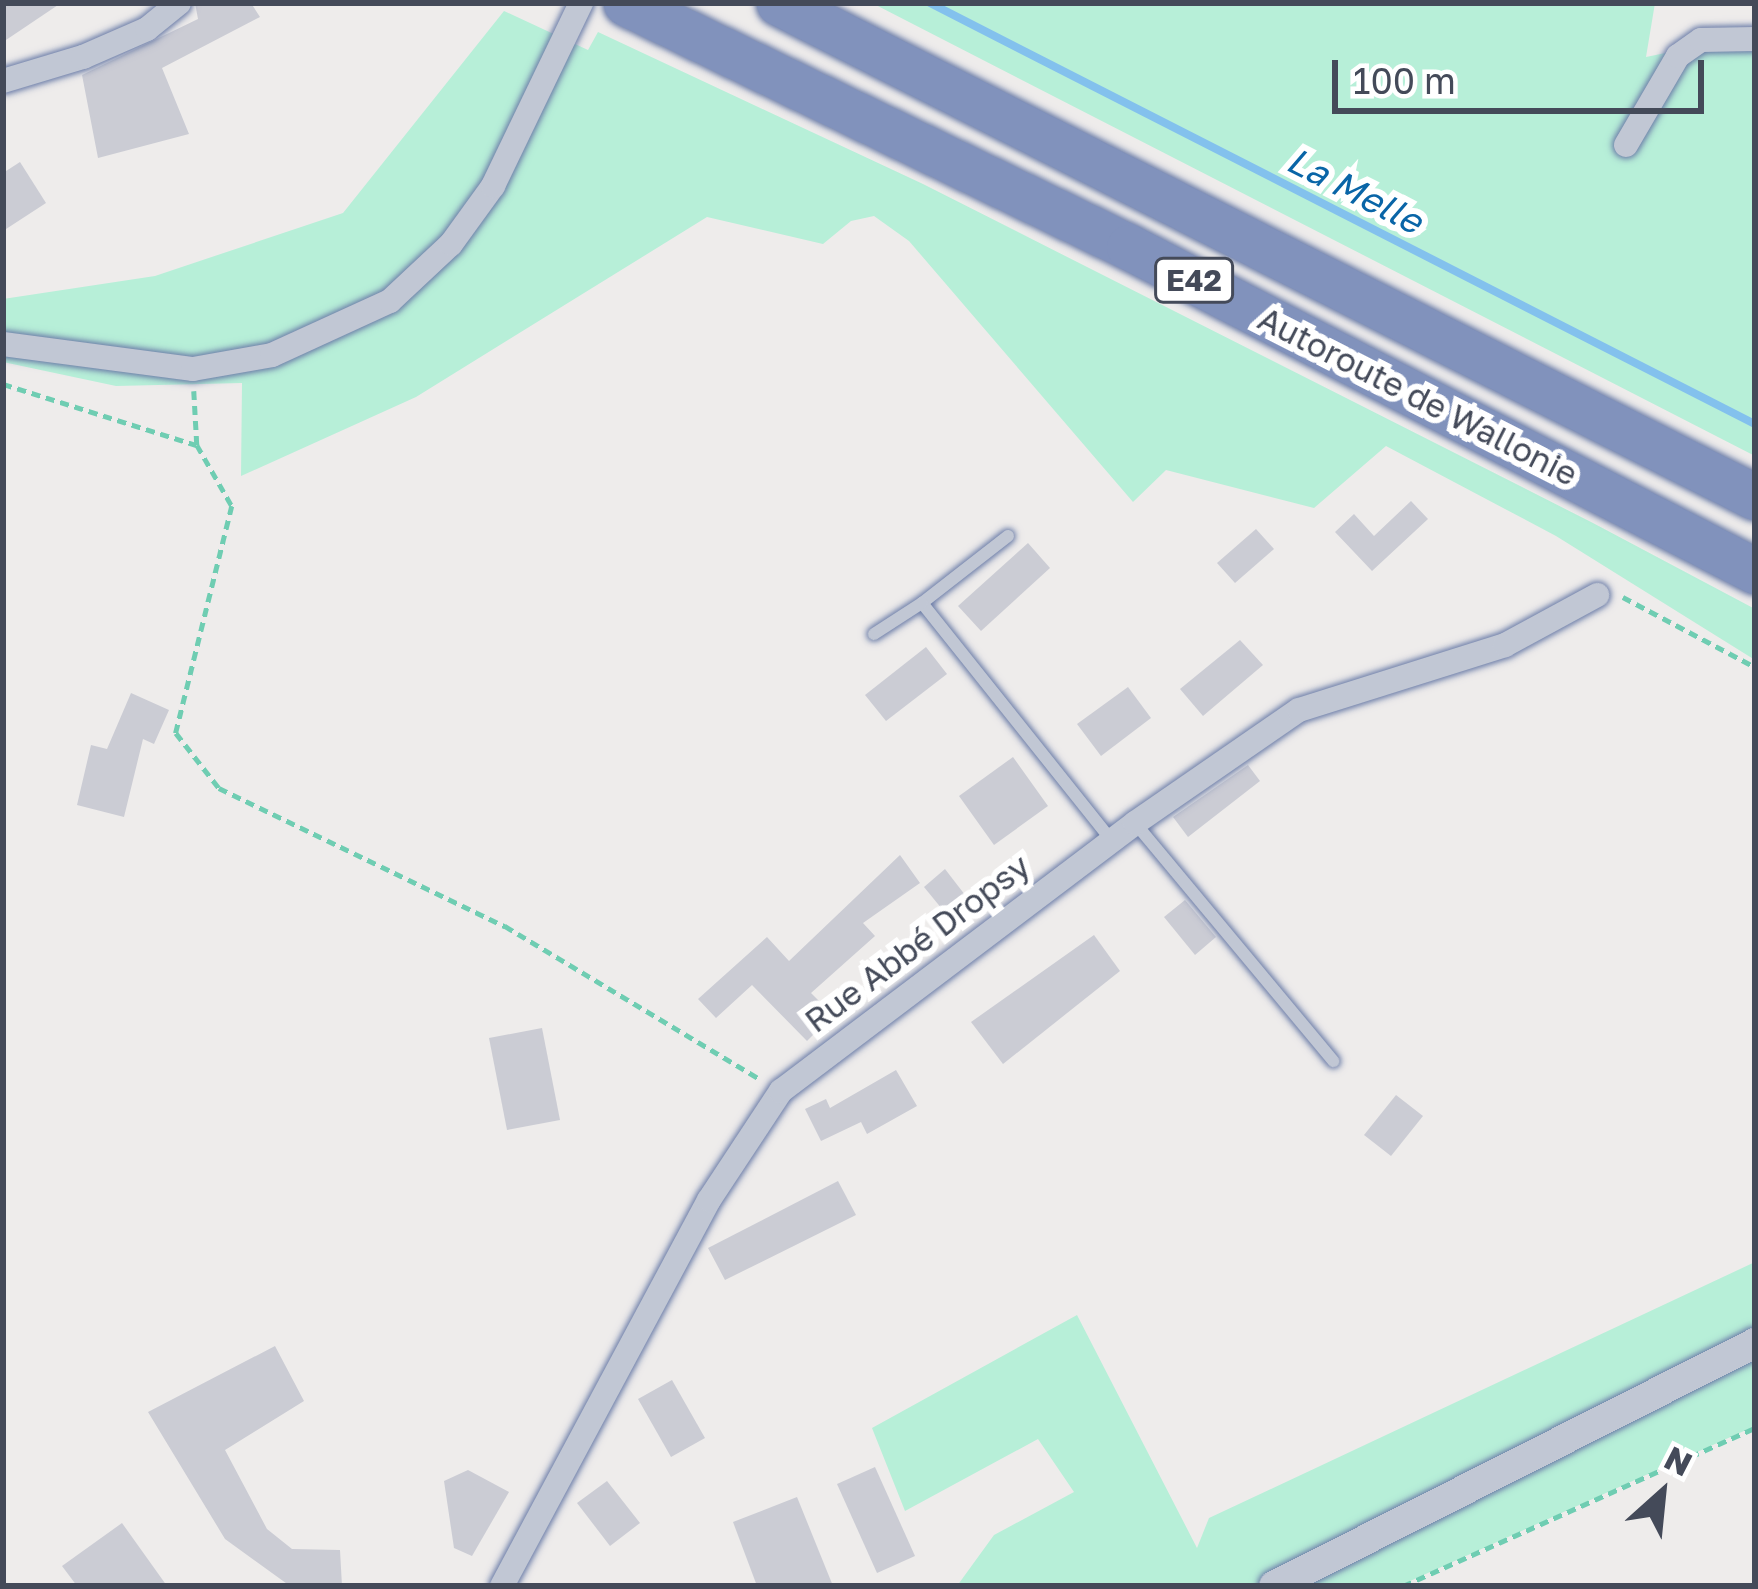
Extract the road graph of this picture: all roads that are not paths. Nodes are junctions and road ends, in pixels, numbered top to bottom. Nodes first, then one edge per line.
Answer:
1 (179, 3) edge
2 (581, 3) edge
3 (626, 3) edge
4 (779, 3) edge
5 (1755, 39) edge
6 (3, 81) edge
7 (1626, 145) dead end
8 (3, 344) edge
9 (1755, 497) edge
10 (1008, 536) dead end
11 (1755, 571) edge
12 (1597, 595) road end
13 (922, 603) junction
14 (874, 634) dead end
15 (1135, 823) junction
16 (1112, 842) junction
17 (1333, 1061) dead end
18 (1755, 1343) edge
19 (502, 1586) edge
20 (1274, 1586) edge

1 - 6 street
2 - 8 street
3 - 11 highway, Autoroute de Wallonie / E42
4 - 9 highway, Autoroute de Wallonie / E42
5 - 7 street
10 - 13 lane
12 - 15 street, Rue Abbé Dropsy
13 - 14 lane
13 - 16 lane
15 - 16 street, Rue Abbé Dropsy
15 - 17 lane
16 - 19 street, Rue Abbé Dropsy
18 - 20 street

